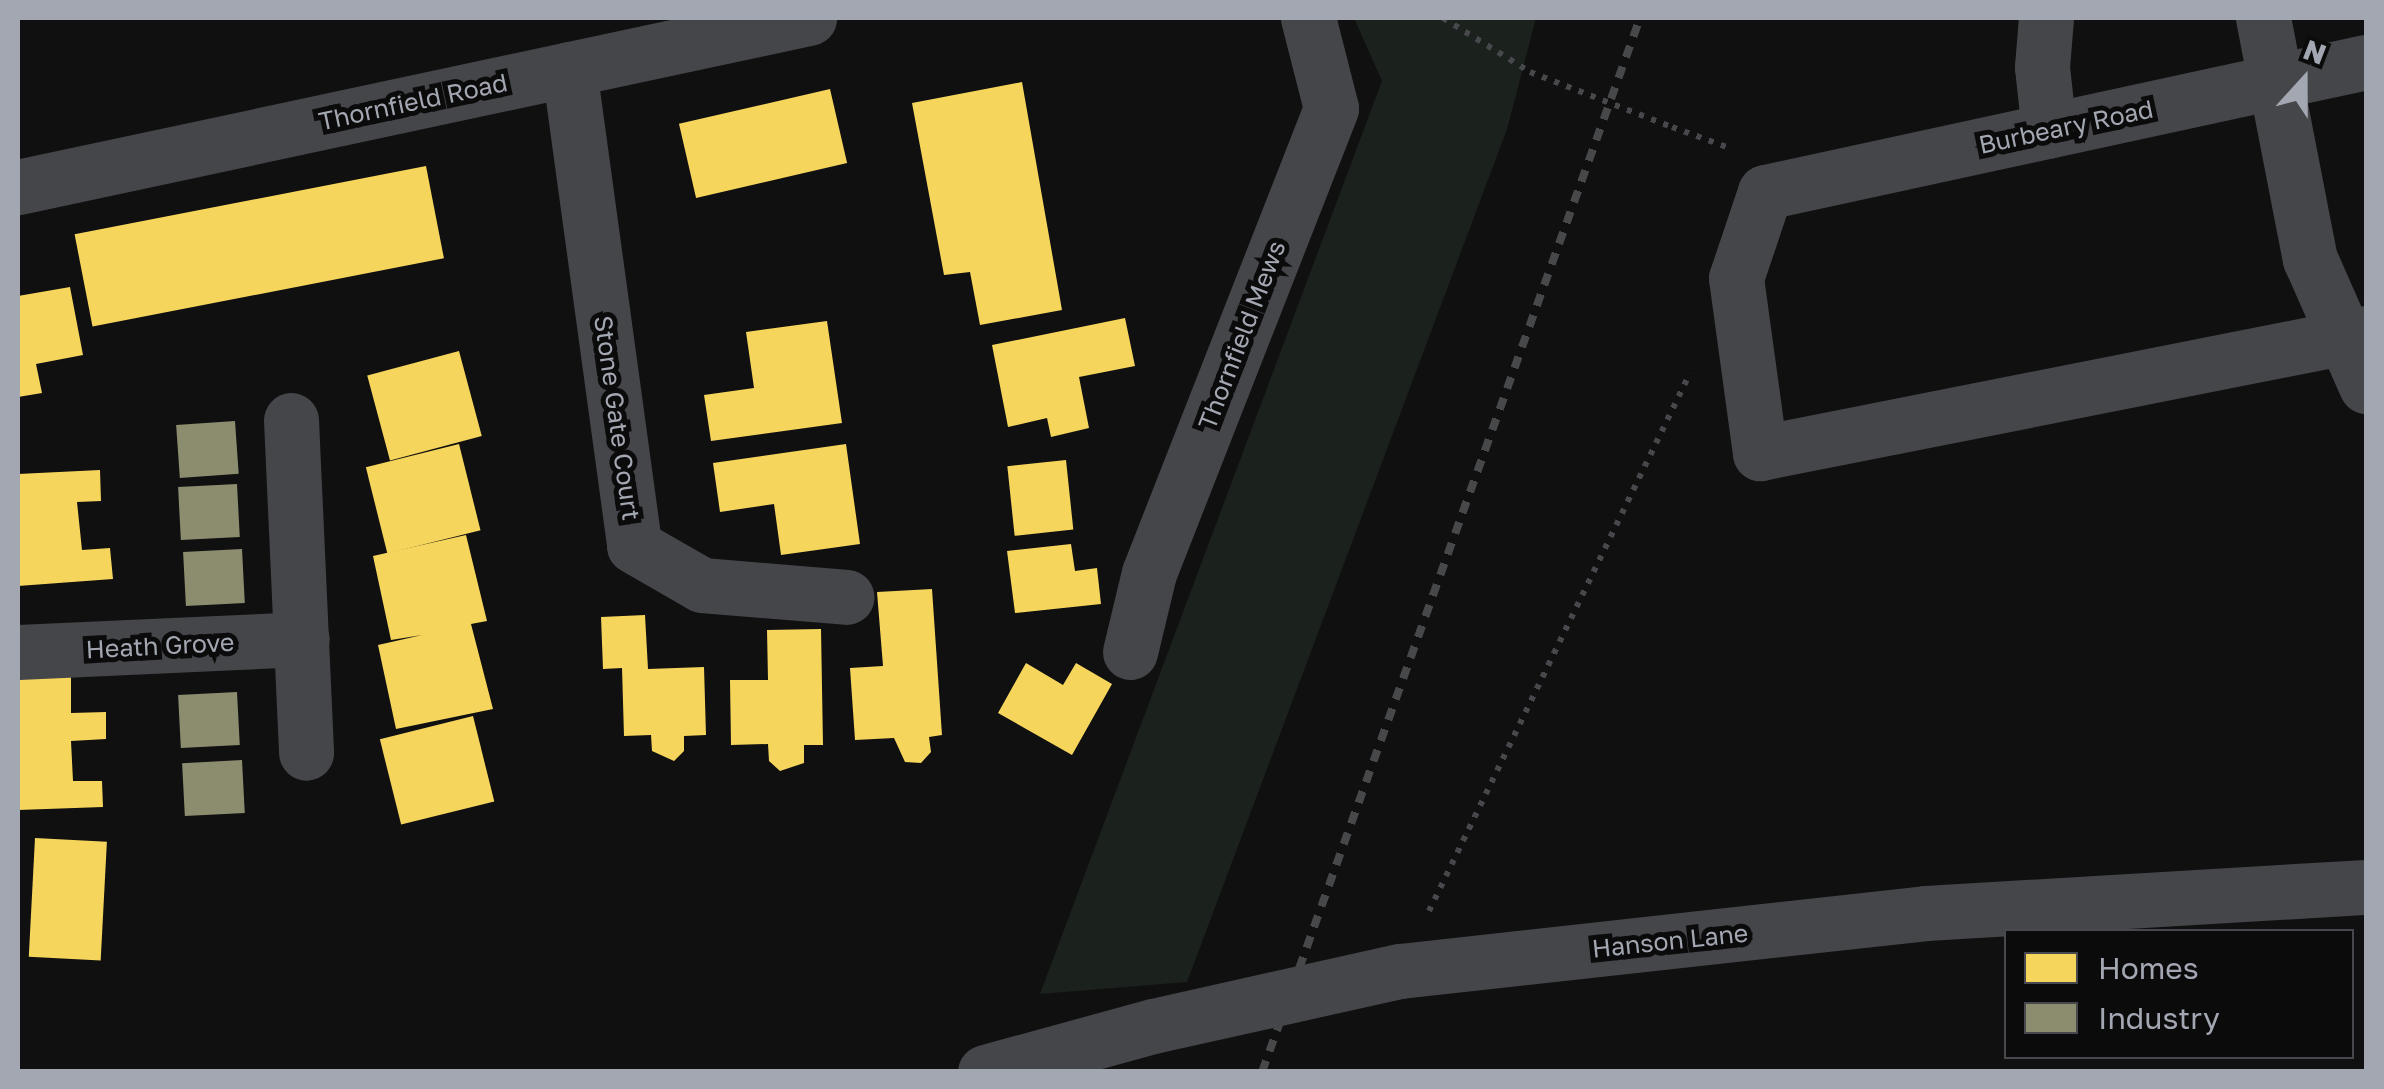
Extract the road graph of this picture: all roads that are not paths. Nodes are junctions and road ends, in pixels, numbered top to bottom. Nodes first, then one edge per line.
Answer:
1 (809, 18) edge
2 (1308, 18) edge
3 (2046, 18) edge
4 (2263, 18) edge
5 (2366, 62) edge
6 (569, 69) junction
7 (2275, 81) junction
8 (2049, 131) junction
9 (18, 187) edge
10 (2354, 335) edge
11 (2366, 386) edge
12 (291, 420) dead end
13 (847, 597) dead end
14 (302, 639) junction
15 (18, 652) edge
16 (1130, 652) dead end
17 (306, 753) dead end
18 (2366, 887) edge
19 (985, 1072) edge

1 - 6 street, Thornfield Road
2 - 16 street, Thornfield Mews
3 - 8 street
4 - 7 street
5 - 7 street, Burbeary Road
6 - 9 street, Thornfield Road
6 - 13 street, Stone Gate Court
7 - 8 street, Burbeary Road
7 - 10 street
8 - 10 street, Burbeary Road
10 - 11 street
12 - 14 street
14 - 15 street, Heath Grove
14 - 17 street
18 - 19 street, Hanson Lane, bridge

